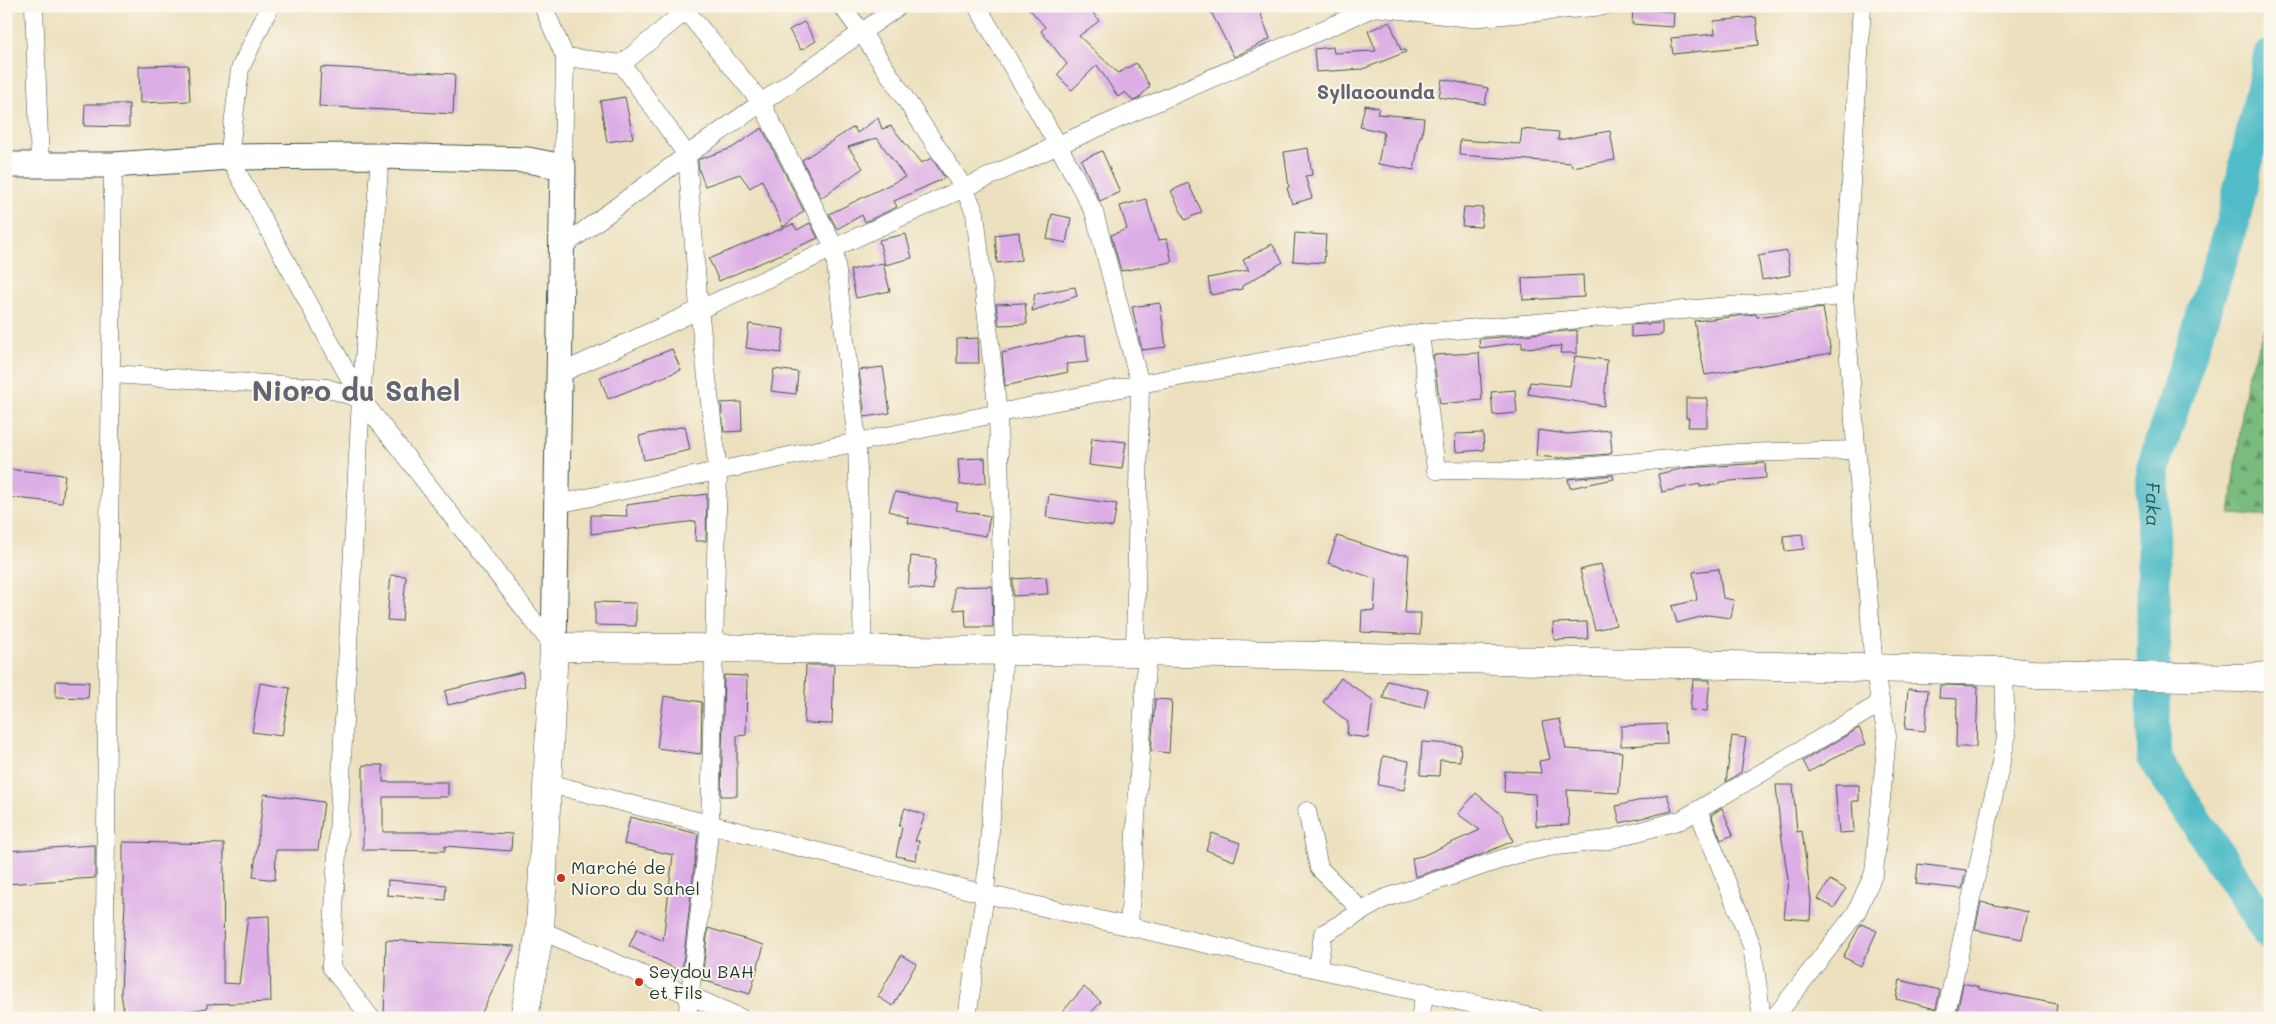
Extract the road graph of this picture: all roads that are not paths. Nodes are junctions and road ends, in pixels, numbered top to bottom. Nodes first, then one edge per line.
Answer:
1 (34, 6) edge
2 (270, 6) edge
3 (543, 6) edge
4 (842, 6) edge
5 (899, 6) edge
6 (977, 6) edge
7 (1604, 6) edge
8 (1862, 6) edge
9 (687, 8) edge
10 (862, 33) junction
11 (565, 57) junction
12 (622, 64) junction
13 (761, 102) junction
14 (1058, 145) junction
15 (687, 155) junction
16 (380, 156) junction
17 (229, 157) junction
18 (6, 165) edge
19 (40, 165) junction
20 (113, 165) junction
21 (563, 167) junction
22 (964, 188) junction
23 (562, 247) junction
24 (834, 247) junction
25 (1844, 296) junction
26 (699, 309) junction
27 (1420, 333) junction
28 (110, 374) junction
29 (559, 374) junction
30 (1140, 384) junction
31 (361, 400) junction
32 (998, 414) junction
33 (857, 442) junction
34 (1856, 450) junction
35 (718, 471) junction
36 (557, 504) junction
37 (554, 647) junction
38 (713, 648) junction
39 (863, 650) junction
40 (1004, 651) junction
41 (1141, 652) junction
42 (1874, 668) junction
43 (2004, 671) junction
44 (2270, 676) edge
45 (1881, 703) junction
46 (548, 784) junction
47 (1698, 810) junction
48 (1307, 811) dead end
49 (710, 825) junction
50 (985, 894) junction
51 (1362, 911) junction
52 (1129, 926) junction
53 (540, 930) junction
54 (1318, 968) junction
55 (1425, 992) junction
56 (690, 996) junction
57 (104, 1018) edge
58 (370, 1018) edge
59 (524, 1018) edge
60 (687, 1018) edge
61 (740, 1018) edge
62 (967, 1018) edge
63 (1420, 1018) edge
64 (1535, 1018) edge
65 (1762, 1018) edge
66 (1774, 1018) edge
67 (1945, 1018) edge

1 - 19 street
2 - 17 street
3 - 11 street
4 - 10 street
5 - 10 street
6 - 14 street
7 - 14 street
8 - 25 street
9 - 12 street
9 - 13 street
10 - 13 street
10 - 22 street
11 - 12 street
11 - 21 street
12 - 15 street
13 - 15 street
13 - 24 street
14 - 22 street
14 - 30 street
15 - 23 street
15 - 26 street
16 - 17 street
16 - 21 street
16 - 31 street
17 - 20 street
17 - 31 street
18 - 19 street
19 - 20 street
20 - 28 street
21 - 23 street
22 - 24 street
22 - 32 street
23 - 29 street
24 - 26 street
24 - 33 street
25 - 27 street
25 - 34 street
26 - 29 street
26 - 35 street
27 - 30 street
27 - 34 street
28 - 31 street
28 - 57 street
29 - 36 street
30 - 32 street
30 - 41 street
31 - 37 street
31 - 58 street
32 - 33 street
32 - 40 street
33 - 35 street
33 - 39 street
34 - 42 street
35 - 36 street
35 - 38 street
36 - 37 street
37 - 38 main road
37 - 46 main road
38 - 39 main road
38 - 49 street
39 - 40 main road
40 - 41 main road
40 - 50 street
41 - 42 main road
41 - 52 street
42 - 43 main road
42 - 45 street
43 - 44 main road
43 - 67 street
45 - 47 street
45 - 66 street
46 - 49 street
46 - 53 main road
47 - 51 street
47 - 65 street
48 - 51 street
49 - 50 street
49 - 56 street
50 - 52 street
50 - 62 street
51 - 54 street
52 - 54 street
53 - 56 street
53 - 59 main road
54 - 55 street
55 - 63 street
55 - 64 street
56 - 60 street
56 - 61 street

